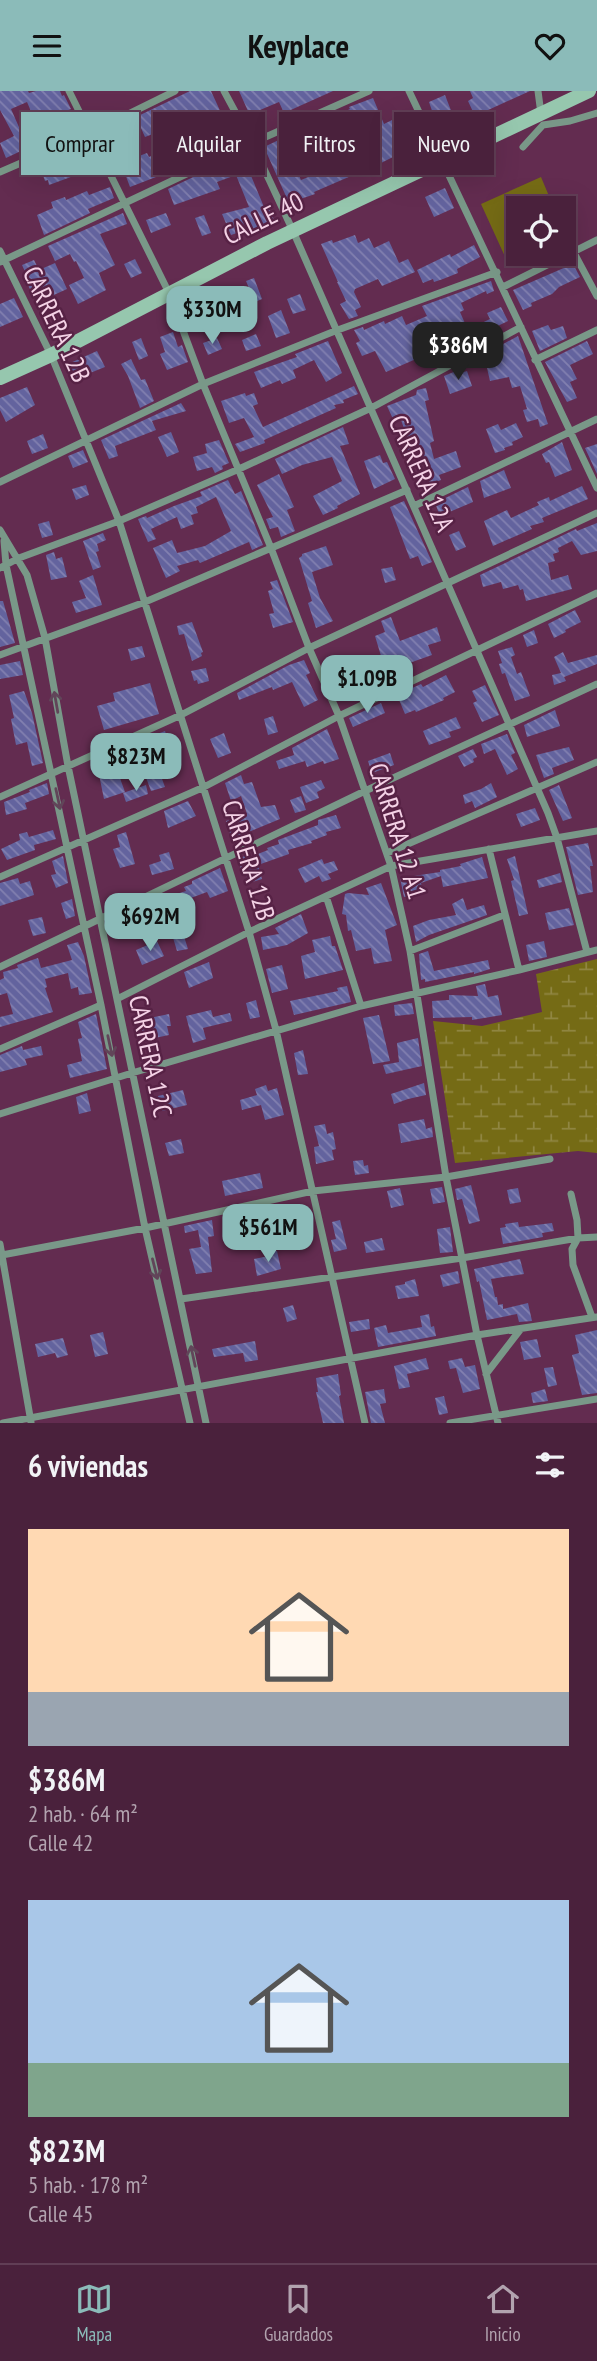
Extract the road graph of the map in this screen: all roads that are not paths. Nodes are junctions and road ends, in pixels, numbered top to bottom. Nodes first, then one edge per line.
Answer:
1 (69, 91) edge
2 (175, 91) edge
3 (225, 91) edge
4 (369, 91) edge
5 (409, 91) edge
6 (538, 91) edge
7 (589, 91) edge
8 (80, 112) edge
9 (132, 112) edge
10 (236, 112) edge
11 (419, 112) edge
12 (597, 113) edge
13 (541, 114) junction
14 (494, 136) edge
15 (265, 137) edge
16 (523, 146) dead end
17 (21, 163) edge
18 (265, 171) edge
19 (0, 172) edge
20 (111, 175) edge
21 (187, 175) edge
22 (411, 175) edge
23 (450, 175) edge
24 (126, 205) junction
25 (293, 231) junction
26 (597, 240) edge
27 (576, 250) edge
28 (0, 251) edge
29 (576, 257) edge
30 (2, 261) edge
31 (544, 266) edge
32 (497, 272) junction
33 (503, 287) junction
34 (170, 293) junction
35 (597, 296) edge
36 (521, 327) junction
37 (597, 330) edge
38 (335, 331) junction
39 (51, 355) junction
40 (535, 360) junction
41 (0, 378) edge
42 (203, 384) junction
43 (371, 408) junction
44 (597, 419) edge
45 (571, 433) junction
46 (86, 440) junction
47 (239, 469) junction
48 (0, 482) edge
49 (597, 488) edge
50 (407, 490) junction
51 (414, 506) junction
52 (597, 513) edge
53 (119, 521) junction
54 (0, 530) edge
55 (4, 540) junction
56 (271, 548) junction
57 (19, 558) junction
58 (3, 567) edge
59 (447, 582) junction
60 (597, 593) edge
61 (145, 602) junction
62 (45, 638) junction
63 (25, 646) junction
64 (309, 648) junction
65 (477, 652) junction
66 (0, 655) edge
67 (597, 684) edge
68 (181, 715) junction
69 (339, 716) junction
70 (509, 725) junction
71 (597, 762) edge
72 (68, 766) junction
73 (52, 774) junction
74 (204, 787) junction
75 (537, 788) junction
76 (365, 791) junction
77 (0, 797) edge
78 (597, 831) edge
79 (557, 838) junction
80 (84, 839) junction
81 (67, 846) junction
82 (489, 849) junction
83 (387, 853) junction
84 (226, 857) junction
85 (391, 866) junction
86 (0, 877) edge
87 (326, 896) junction
88 (504, 915) junction
89 (100, 920) junction
90 (84, 927) junction
91 (249, 932) junction
92 (411, 950) junction
93 (597, 950) edge
94 (587, 953) junction
95 (0, 967) edge
96 (519, 970) junction
97 (418, 994) junction
98 (117, 999) junction
99 (101, 1005) junction
100 (361, 1006) junction
101 (276, 1030) junction
102 (0, 1048) edge
103 (132, 1073) junction
104 (116, 1079) junction
105 (0, 1114) edge
106 (550, 1159) dead end
107 (446, 1177) junction
108 (313, 1191) junction
109 (570, 1193) dead end
110 (164, 1223) junction
111 (145, 1228) junction
112 (597, 1237) edge
113 (578, 1238) junction
114 (0, 1244) edge
115 (2, 1255) junction
116 (462, 1258) junction
117 (332, 1275) junction
118 (181, 1299) junction
119 (595, 1317) edge
120 (520, 1330) junction
121 (477, 1335) junction
122 (350, 1359) junction
123 (486, 1374) junction
124 (199, 1387) junction
125 (184, 1389) junction
126 (597, 1399) edge
127 (497, 1419) edge
128 (30, 1421) edge
129 (3, 1423) edge
130 (190, 1423) edge
131 (206, 1423) edge
132 (365, 1423) edge
133 (450, 1423) edge

1 - 8 street, CARRERA 12 A1
2 - 9 street
3 - 10 street, CARRERA 12A
4 - 15 street
5 - 11 street
6 - 13 street
7 - 13 street, CALLE 40
12 - 16 street
13 - 14 street, CALLE 40
17 - 19 street
18 - 25 street, CARRERA 12A
20 - 24 street, CARRERA 12 A1
21 - 24 street
22 - 25 street, CALLE 40
23 - 32 street
24 - 30 street
24 - 34 street, CARRERA 12 A1
25 - 34 street, CALLE 40
25 - 38 street, CARRERA 12A
26 - 27 street
28 - 30 street, CARRERA 12B
29 - 35 street
30 - 39 street, CARRERA 12B
31 - 33 street
32 - 33 street
32 - 38 street
33 - 36 street
34 - 39 street, CALLE 40
34 - 42 street, CARRERA 12 A1
36 - 40 street
36 - 43 street
37 - 40 street
38 - 42 street
38 - 43 street, CARRERA 12A
39 - 41 street, CALLE 40
39 - 46 street, CARRERA 12B
40 - 45 street
42 - 46 street
42 - 47 street, CARRERA 12 A1
43 - 47 street
43 - 50 street, CARRERA 12A
44 - 45 street
45 - 49 street
45 - 51 street
46 - 48 street
46 - 53 street, CARRERA 12B
47 - 53 street
47 - 56 street, CARRERA 12 A1
50 - 51 street, CARRERA 12A
50 - 56 street
51 - 59 street, CARRERA 12A
52 - 59 street
53 - 57 street
53 - 61 street, CARRERA 12B
54 - 55 street, CARRERA 12C
55 - 57 street, CARRERA 12C
55 - 58 street, CARRERA 12C
56 - 61 street
56 - 64 street, CARRERA 12 A1
57 - 58 street
57 - 62 street, CARRERA 12C
58 - 63 street, CARRERA 12C
59 - 64 street
59 - 65 street, CARRERA 12A
60 - 65 street
61 - 62 street
61 - 68 street, CARRERA 12B
62 - 63 street
72 -> 62 street, CARRERA 12C
63 - 66 street
63 - 73 street, CARRERA 12C
64 - 68 street
64 - 69 street, CARRERA 12 A1
65 - 69 street
65 - 70 street, CARRERA 12A
67 - 70 street
68 - 72 street
68 - 74 street, CARRERA 12B
69 - 74 street
69 - 76 street, CARRERA 12 A1
70 - 75 street, CARRERA 12A
70 - 76 street
71 - 75 street
72 - 73 street
72 - 80 street, CARRERA 12C
73 - 77 street
73 -> 81 street, CARRERA 12C
74 - 80 street
74 - 84 street, CARRERA 12B
75 - 79 street, CARRERA 12A
75 - 83 street
76 - 83 street, CARRERA 12 A1
76 - 84 street
78 - 79 street
79 - 82 street
79 - 94 street, CARRERA 12A
80 - 81 street
80 - 89 street, CARRERA 12C
81 - 86 street
81 - 90 street, CARRERA 12C
82 - 85 street
82 - 88 street
83 - 85 street, CARRERA 12 A1
84 - 89 street
84 - 91 street, CARRERA 12B
85 - 87 street
85 - 92 street, CARRERA 12 A1
87 - 91 street
87 - 100 street
88 - 92 street
88 - 96 street
89 - 90 street
89 - 98 street, CARRERA 12C
90 - 95 street
90 - 99 street, CARRERA 12C
91 - 98 street
91 - 101 street, CARRERA 12B
92 - 97 street, CARRERA 12 A1
93 - 94 street
94 - 96 street
96 - 97 street
97 - 100 street
97 - 107 street, CARRERA 12 A1
98 - 103 street, CARRERA 12C
99 - 102 street
99 -> 104 street, CARRERA 12C
100 - 101 street
101 - 103 street
101 - 108 street, CARRERA 12B
103 - 104 street
103 - 110 street, CARRERA 12C
104 - 105 street
104 - 111 street, CARRERA 12C
106 - 107 street
107 - 108 street
107 - 116 street, CARRERA 12 A1
108 - 110 street
108 - 117 street, CARRERA 12B
109 - 113 street
110 - 111 street
110 - 118 street, CARRERA 12C
111 - 115 street
111 -> 125 street, CARRERA 12C
112 - 113 street
113 - 116 street
113 - 119 street
114 - 115 street
115 - 128 street
116 - 117 street
116 - 121 street, CARRERA 12 A1
117 - 118 street
117 - 122 street, CARRERA 12B
124 -> 118 street, CARRERA 12C
119 - 120 street
120 - 121 street
120 - 123 street
121 - 122 street
121 - 123 street, CARRERA 12 A1
122 - 124 street
122 - 132 street, CARRERA 12B
123 - 127 street, CARRERA 12 A1
124 - 125 street
124 - 131 street, CARRERA 12C
125 - 128 street
125 - 130 street, CARRERA 12C
126 - 127 street
127 - 133 street
128 - 129 street

